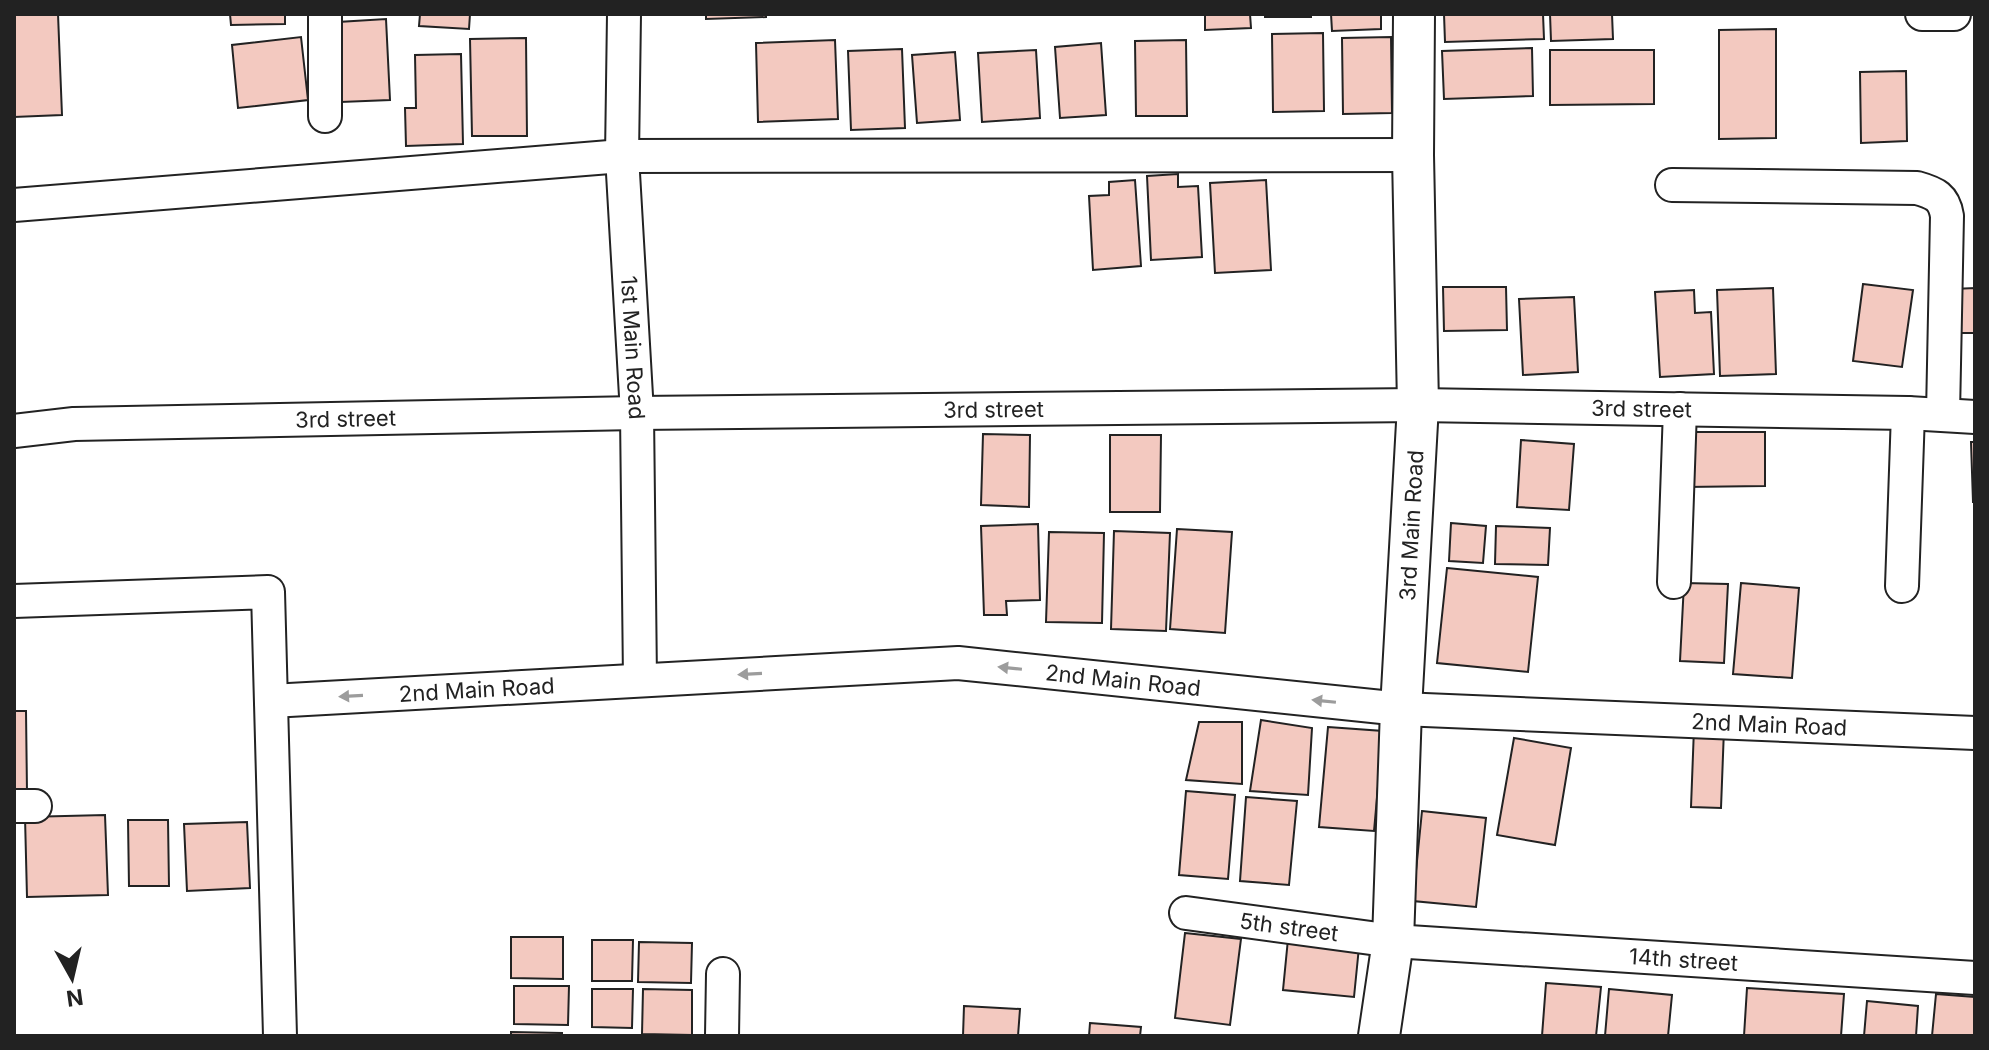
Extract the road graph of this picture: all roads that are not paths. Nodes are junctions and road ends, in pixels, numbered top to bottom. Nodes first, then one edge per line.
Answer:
1 (325, 14) edge
2 (624, 14) edge
3 (1414, 14) edge
4 (1922, 14) edge
5 (1954, 14) edge
6 (325, 116) dead end
7 (1413, 155) junction
8 (622, 156) junction
9 (1672, 185) dead end
10 (14, 205) edge
11 (1418, 405) junction
12 (1680, 409) junction
13 (637, 413) junction
14 (1908, 413) junction
15 (1943, 414) junction
16 (1975, 417) edge
17 (14, 431) edge
18 (1674, 582) dead end
19 (1902, 586) dead end
20 (14, 601) edge
21 (640, 680) junction
22 (271, 701) junction
23 (1401, 709) junction
24 (1975, 733) edge
25 (1186, 913) dead end
26 (1393, 941) junction
27 (723, 974) dead end
28 (1975, 978) edge
29 (280, 1036) edge
30 (722, 1036) edge
31 (1379, 1036) edge

1 - 6 street
2 - 8 street, 1st Main Road
3 - 7 street, 3rd Main Road
4 - 5 street
7 - 8 street
7 - 11 street, 3rd Main Road
8 - 10 street
8 - 13 street, 1st Main Road
9 - 15 street
11 - 12 street, 3rd street
11 - 13 street, 3rd street
11 - 23 street, 3rd Main Road
12 - 14 street, 3rd street
12 - 18 street
13 - 17 street, 3rd street
13 - 21 street, 1st Main Road
14 - 15 street, 3rd street
14 - 19 street
15 - 16 street, 3rd street
20 - 22 street
21 -> 22 street, 2nd Main Road
23 -> 21 street, 2nd Main Road
22 - 29 street
23 - 24 street, 2nd Main Road
23 - 26 street, 3rd Main Road
25 - 26 street, 5th street
26 - 28 street, 14th street
26 - 31 street, 3rd Main Road
27 - 30 street

